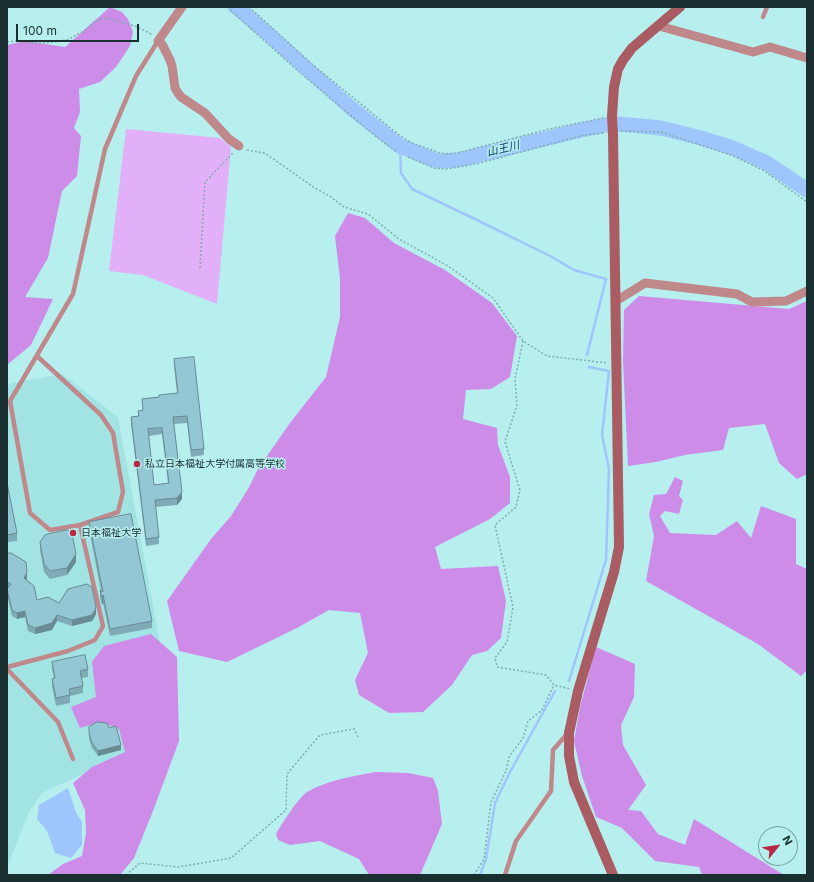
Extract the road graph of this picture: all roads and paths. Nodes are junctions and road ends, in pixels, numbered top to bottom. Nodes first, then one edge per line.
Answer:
1 (182, 7) edge
2 (227, 7) edge
3 (250, 7) edge
4 (767, 7) edge
5 (676, 8) edge
6 (763, 17) dead end
7 (659, 26) junction
8 (158, 40) junction
9 (7, 42) edge
10 (807, 58) edge
11 (612, 116) junction
12 (613, 133) junction
13 (239, 146) junction
14 (397, 152) dead end
15 (408, 157) dead end
16 (807, 202) edge
17 (200, 268) dead end
18 (807, 291) edge
19 (616, 301) junction
20 (523, 342) junction
21 (37, 356) junction
22 (616, 363) junction
23 (80, 525) junction
24 (7, 668) edge
25 (554, 685) junction
26 (578, 691) junction
27 (569, 733) junction
28 (358, 737) dead end
29 (72, 759) dead end
30 (126, 875) edge
31 (474, 875) edge
32 (505, 875) edge
33 (613, 875) edge

1 - 8 street
2 - 14 path
3 - 11 path
4 - 6 lane
5 - 7 street
7 - 10 street
7 - 11 street
8 - 9 path
8 - 13 street
8 - 21 lane
11 - 12 street
12 - 15 path
12 - 16 path
12 - 19 street
13 - 17 path
13 - 20 path
18 - 19 street
19 - 22 street
20 - 22 path
20 - 25 path
21 - 23 lane
21 - 23 lane
22 - 26 street
23 - 24 lane
24 - 29 lane
25 - 26 path
25 - 31 path
26 - 27 street
27 - 32 lane
27 - 33 street
28 - 30 path

